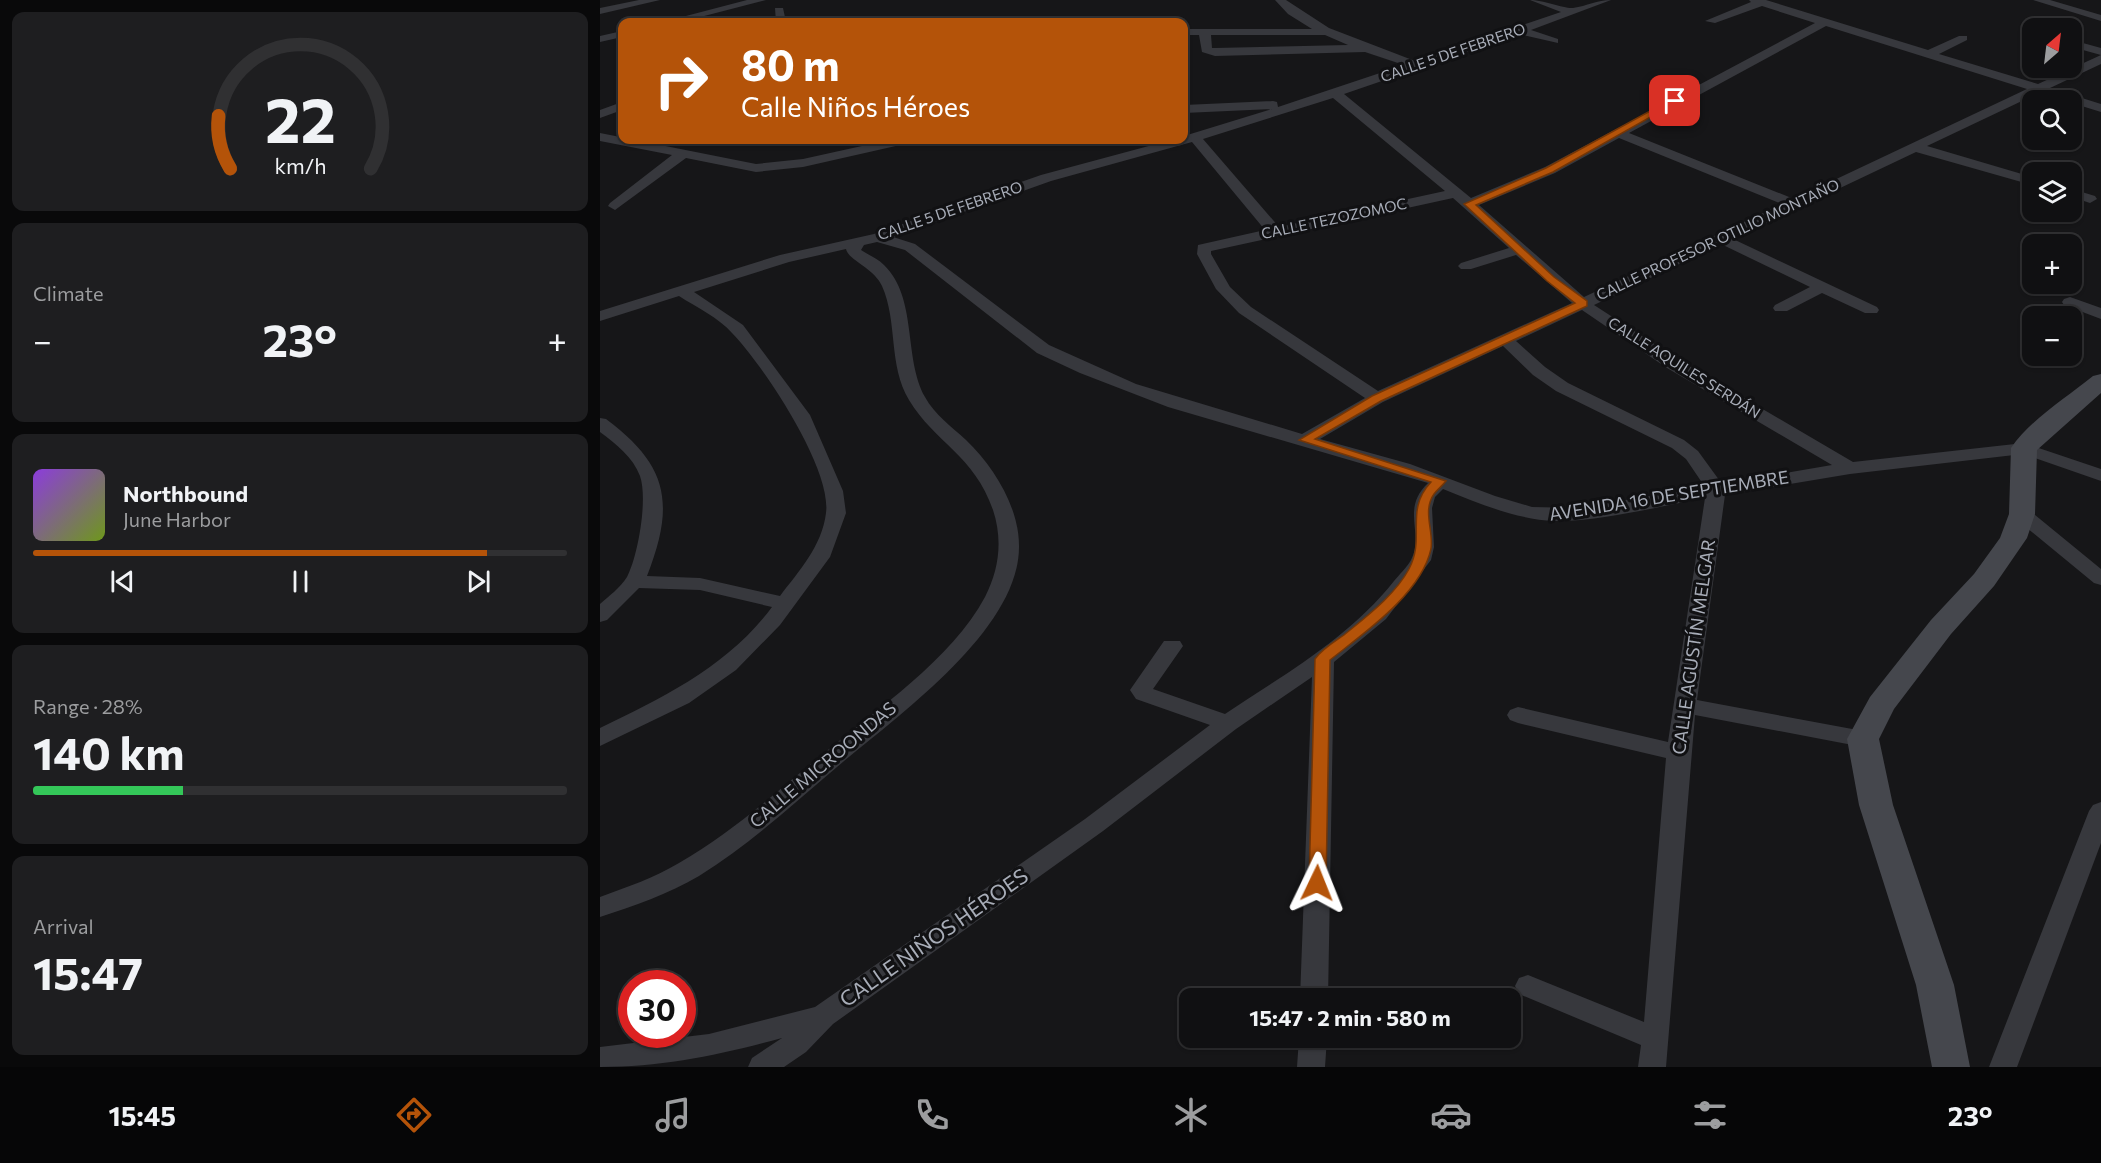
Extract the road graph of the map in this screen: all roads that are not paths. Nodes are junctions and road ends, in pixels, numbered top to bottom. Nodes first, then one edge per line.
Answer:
1 (655, 0) edge
2 (761, 0) edge
3 (1280, 0) edge
4 (1535, 0) edge
5 (1606, 0) edge
6 (2038, 0) edge
7 (1758, 1) edge
8 (620, 3) edge
9 (600, 11) edge
10 (1572, 12) junction
11 (2101, 15) edge
12 (686, 18) edge
13 (1711, 21) dead end
14 (1825, 22) junction
15 (1520, 30) junction
16 (1188, 32) edge
17 (1328, 32) junction
18 (1475, 33) dead end
19 (1205, 34) junction
20 (618, 35) edge
21 (600, 39) edge
22 (1491, 39) junction
23 (1963, 39) dead end
24 (1554, 41) dead end
25 (2082, 46) edge
26 (1366, 48) junction
27 (2101, 52) edge
28 (1929, 54) junction
29 (2101, 59) edge
30 (1417, 66) junction
31 (2038, 87) junction
32 (1335, 93) junction
33 (1300, 104) junction
34 (618, 107) edge
35 (2101, 108) edge
36 (1188, 109) edge
37 (600, 114) edge
38 (1618, 133) junction
39 (600, 137) edge
40 (1196, 137) junction
41 (1188, 139) edge
42 (618, 140) edge
43 (640, 144) edge
44 (885, 144) edge
45 (1170, 144) edge
46 (1914, 147) junction
47 (685, 152) junction
48 (2022, 178) edge
49 (1456, 193) junction
50 (2082, 196) edge
51 (2090, 199) dead end
52 (1469, 204) junction
53 (1794, 204) junction
54 (615, 206) dead end
55 (1274, 231) junction
56 (878, 237) junction
57 (1719, 238) junction
58 (861, 240) junction
59 (1518, 250) junction
60 (1466, 266) dead end
61 (1822, 287) junction
62 (682, 291) junction
63 (2070, 302) dead end
64 (1583, 304) junction
65 (1781, 308) dead end
66 (1871, 310) dead end
67 (2101, 314) edge
68 (600, 316) edge
69 (1506, 340) junction
70 (2097, 389) edge
71 (1377, 398) junction
72 (600, 423) edge
73 (1305, 440) junction
74 (2024, 448) junction
75 (1850, 468) junction
76 (2101, 475) edge
77 (1440, 481) junction
78 (1716, 489) junction
79 (2022, 514) junction
80 (2101, 579) edge
81 (635, 582) junction
82 (785, 604) junction
83 (600, 615) edge
84 (1172, 646) dead end
85 (1323, 659) junction
86 (1684, 705) junction
87 (1518, 715) dead end
88 (1228, 723) junction
89 (600, 738) edge
90 (1863, 740) junction
91 (1678, 753) junction
92 (2101, 811) edge
93 (600, 907) edge
94 (1528, 986) dead end
95 (1314, 988) edge
96 (824, 1016) junction
97 (1656, 1039) junction
98 (1312, 1048) edge
99 (600, 1059) edge
100 (762, 1067) edge
101 (1311, 1067) edge
102 (1652, 1067) edge
103 (1951, 1067) edge
104 (2003, 1067) edge

1 - 8 street
2 - 12 street
3 - 17 street
4 - 10 street
5 - 10 street, CALLE 5 DE FEBRERO
6 - 11 street
7 - 13 street
7 - 14 street
8 - 9 street
10 - 15 street, CALLE 5 DE FEBRERO
14 - 28 street
14 - 38 street
15 - 22 street, CALLE 5 DE FEBRERO
15 - 24 street
16 - 19 street
17 - 19 street
17 - 26 street
18 - 22 street
19 - 26 street
20 - 21 street
22 - 30 street, CALLE 5 DE FEBRERO
23 - 28 street
25 - 27 street
26 - 30 street
28 - 31 street
29 - 31 street, CALLE PROFESOR OTILIO MONTAÑO
30 - 32 street, CALLE 5 DE FEBRERO
31 - 35 street
31 - 46 street, CALLE PROFESOR OTILIO MONTAÑO
32 - 33 street, CALLE 5 DE FEBRERO
32 - 49 street, CALLE AQUILES SERDÁN
33 - 36 street, CALLE 5 DE FEBRERO
33 - 40 street, CALLE 5 DE FEBRERO
34 - 37 street
38 - 52 street
38 - 53 street
39 - 42 street
40 - 41 street, CALLE 5 DE FEBRERO
40 - 55 street
43 - 47 street
44 - 47 street
45 - 56 street, CALLE 5 DE FEBRERO
46 - 48 street
46 - 53 street, CALLE PROFESOR OTILIO MONTAÑO
47 - 54 street
49 - 52 street, CALLE AQUILES SERDÁN
49 - 55 street, CALLE TEZOZOMOC
50 - 51 street
52 - 59 street, CALLE AQUILES SERDÁN
53 - 57 street, CALLE PROFESOR OTILIO MONTAÑO
55 - 71 street, CALLE TEZOZOMOC
56 - 58 street, CALLE 5 DE FEBRERO
56 - 73 street, AVENIDA 16 DE SEPTIEMBRE
57 - 61 street
57 - 64 street, CALLE PROFESOR OTILIO MONTAÑO
58 - 62 street, CALLE 5 DE FEBRERO
58 - 93 street, CALLE MICROONDAS
59 - 60 street
59 - 64 street, CALLE AQUILES SERDÁN
61 - 65 street
61 - 66 street
62 - 68 street, CALLE 5 DE FEBRERO
62 - 82 street
63 - 67 street
64 - 69 street, CALLE PROFESOR OTILIO MONTAÑO
64 - 75 street, CALLE AQUILES SERDÁN
69 - 71 street, CALLE PROFESOR OTILIO MONTAÑO
69 - 78 street
70 - 74 street
71 - 73 street, CALLE PROFESOR OTILIO MONTAÑO
72 - 81 street
73 - 77 street, AVENIDA 16 DE SEPTIEMBRE
74 - 75 street, AVENIDA 16 DE SEPTIEMBRE
74 - 76 street
74 - 79 street
75 - 78 street, AVENIDA 16 DE SEPTIEMBRE
77 - 78 street, AVENIDA 16 DE SEPTIEMBRE
77 - 85 street, CALLE NIÑOS HÉROES
78 - 86 street, CALLE AGUSTÍN MELGAR
79 - 80 street
79 - 90 street
81 - 82 street
81 - 83 street
82 - 89 street
84 - 88 street
85 - 88 street, CALLE NIÑOS HÉROES
85 - 95 street
86 - 90 street
86 - 91 street, CALLE AGUSTÍN MELGAR
87 - 91 street
88 - 96 street, CALLE NIÑOS HÉROES
90 - 103 street
91 - 97 street, CALLE AGUSTÍN MELGAR
92 - 104 street
94 - 97 street
96 - 99 street, CALLE NIÑOS HÉROES
96 - 100 street
97 - 102 street, CALLE AGUSTÍN MELGAR
98 - 101 street

